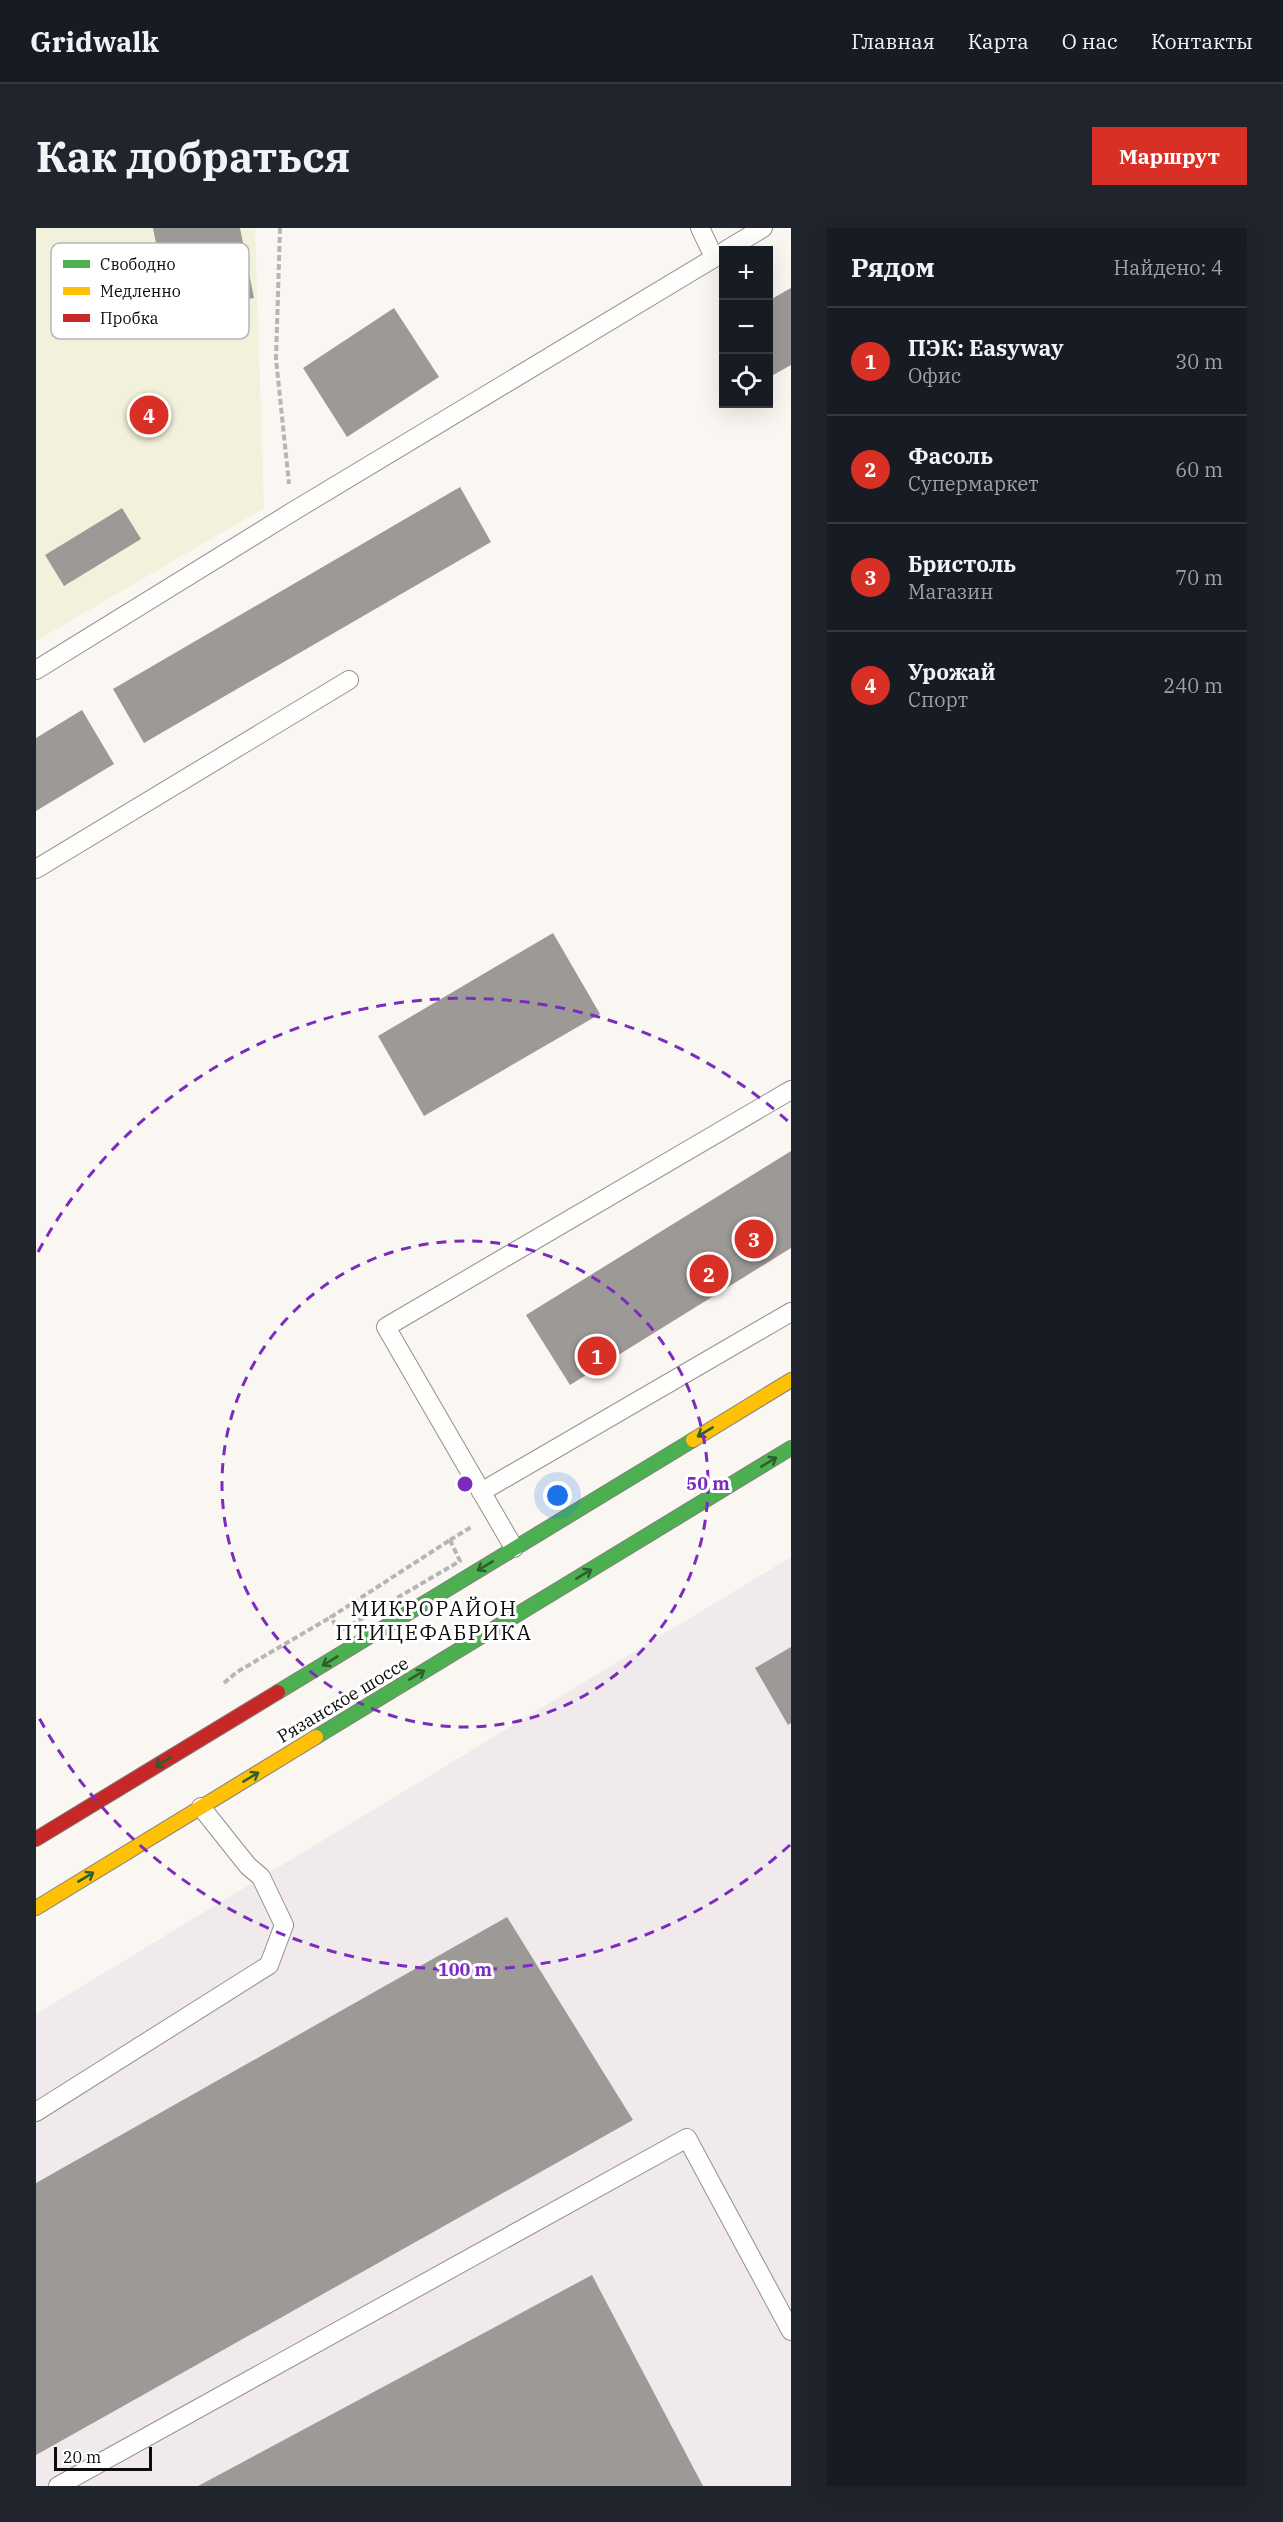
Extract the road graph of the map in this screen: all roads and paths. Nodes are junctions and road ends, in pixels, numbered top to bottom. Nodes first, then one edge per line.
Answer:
1 (280, 228) edge
2 (700, 228) edge
3 (763, 228) edge
4 (733, 246) edge
5 (719, 251) edge
6 (719, 254) edge
7 (292, 512) junction
8 (36, 670) edge
9 (349, 680) dead end
10 (36, 868) edge
11 (791, 1090) edge
12 (791, 1312) edge
13 (791, 1380) edge
14 (791, 1448) edge
15 (481, 1491) junction
16 (514, 1548) junction
17 (460, 1561) dead end
18 (339, 1632) dead end
19 (201, 1807) junction
20 (36, 1839) edge
21 (36, 1908) edge
22 (36, 2112) edge
23 (791, 2331) edge
24 (58, 2486) edge

1 - 7 path
2 - 5 lane
3 - 4 lane
6 - 7 lane
7 - 8 lane
9 - 10 lane
11 - 15 lane
12 - 15 lane
13 -> 16 main road
19 -> 14 main road, Рязанское шоссе
15 - 16 lane
16 -> 20 main road
17 - 18 path
21 -> 19 main road, Рязанское шоссе
19 - 22 lane
23 - 24 lane

